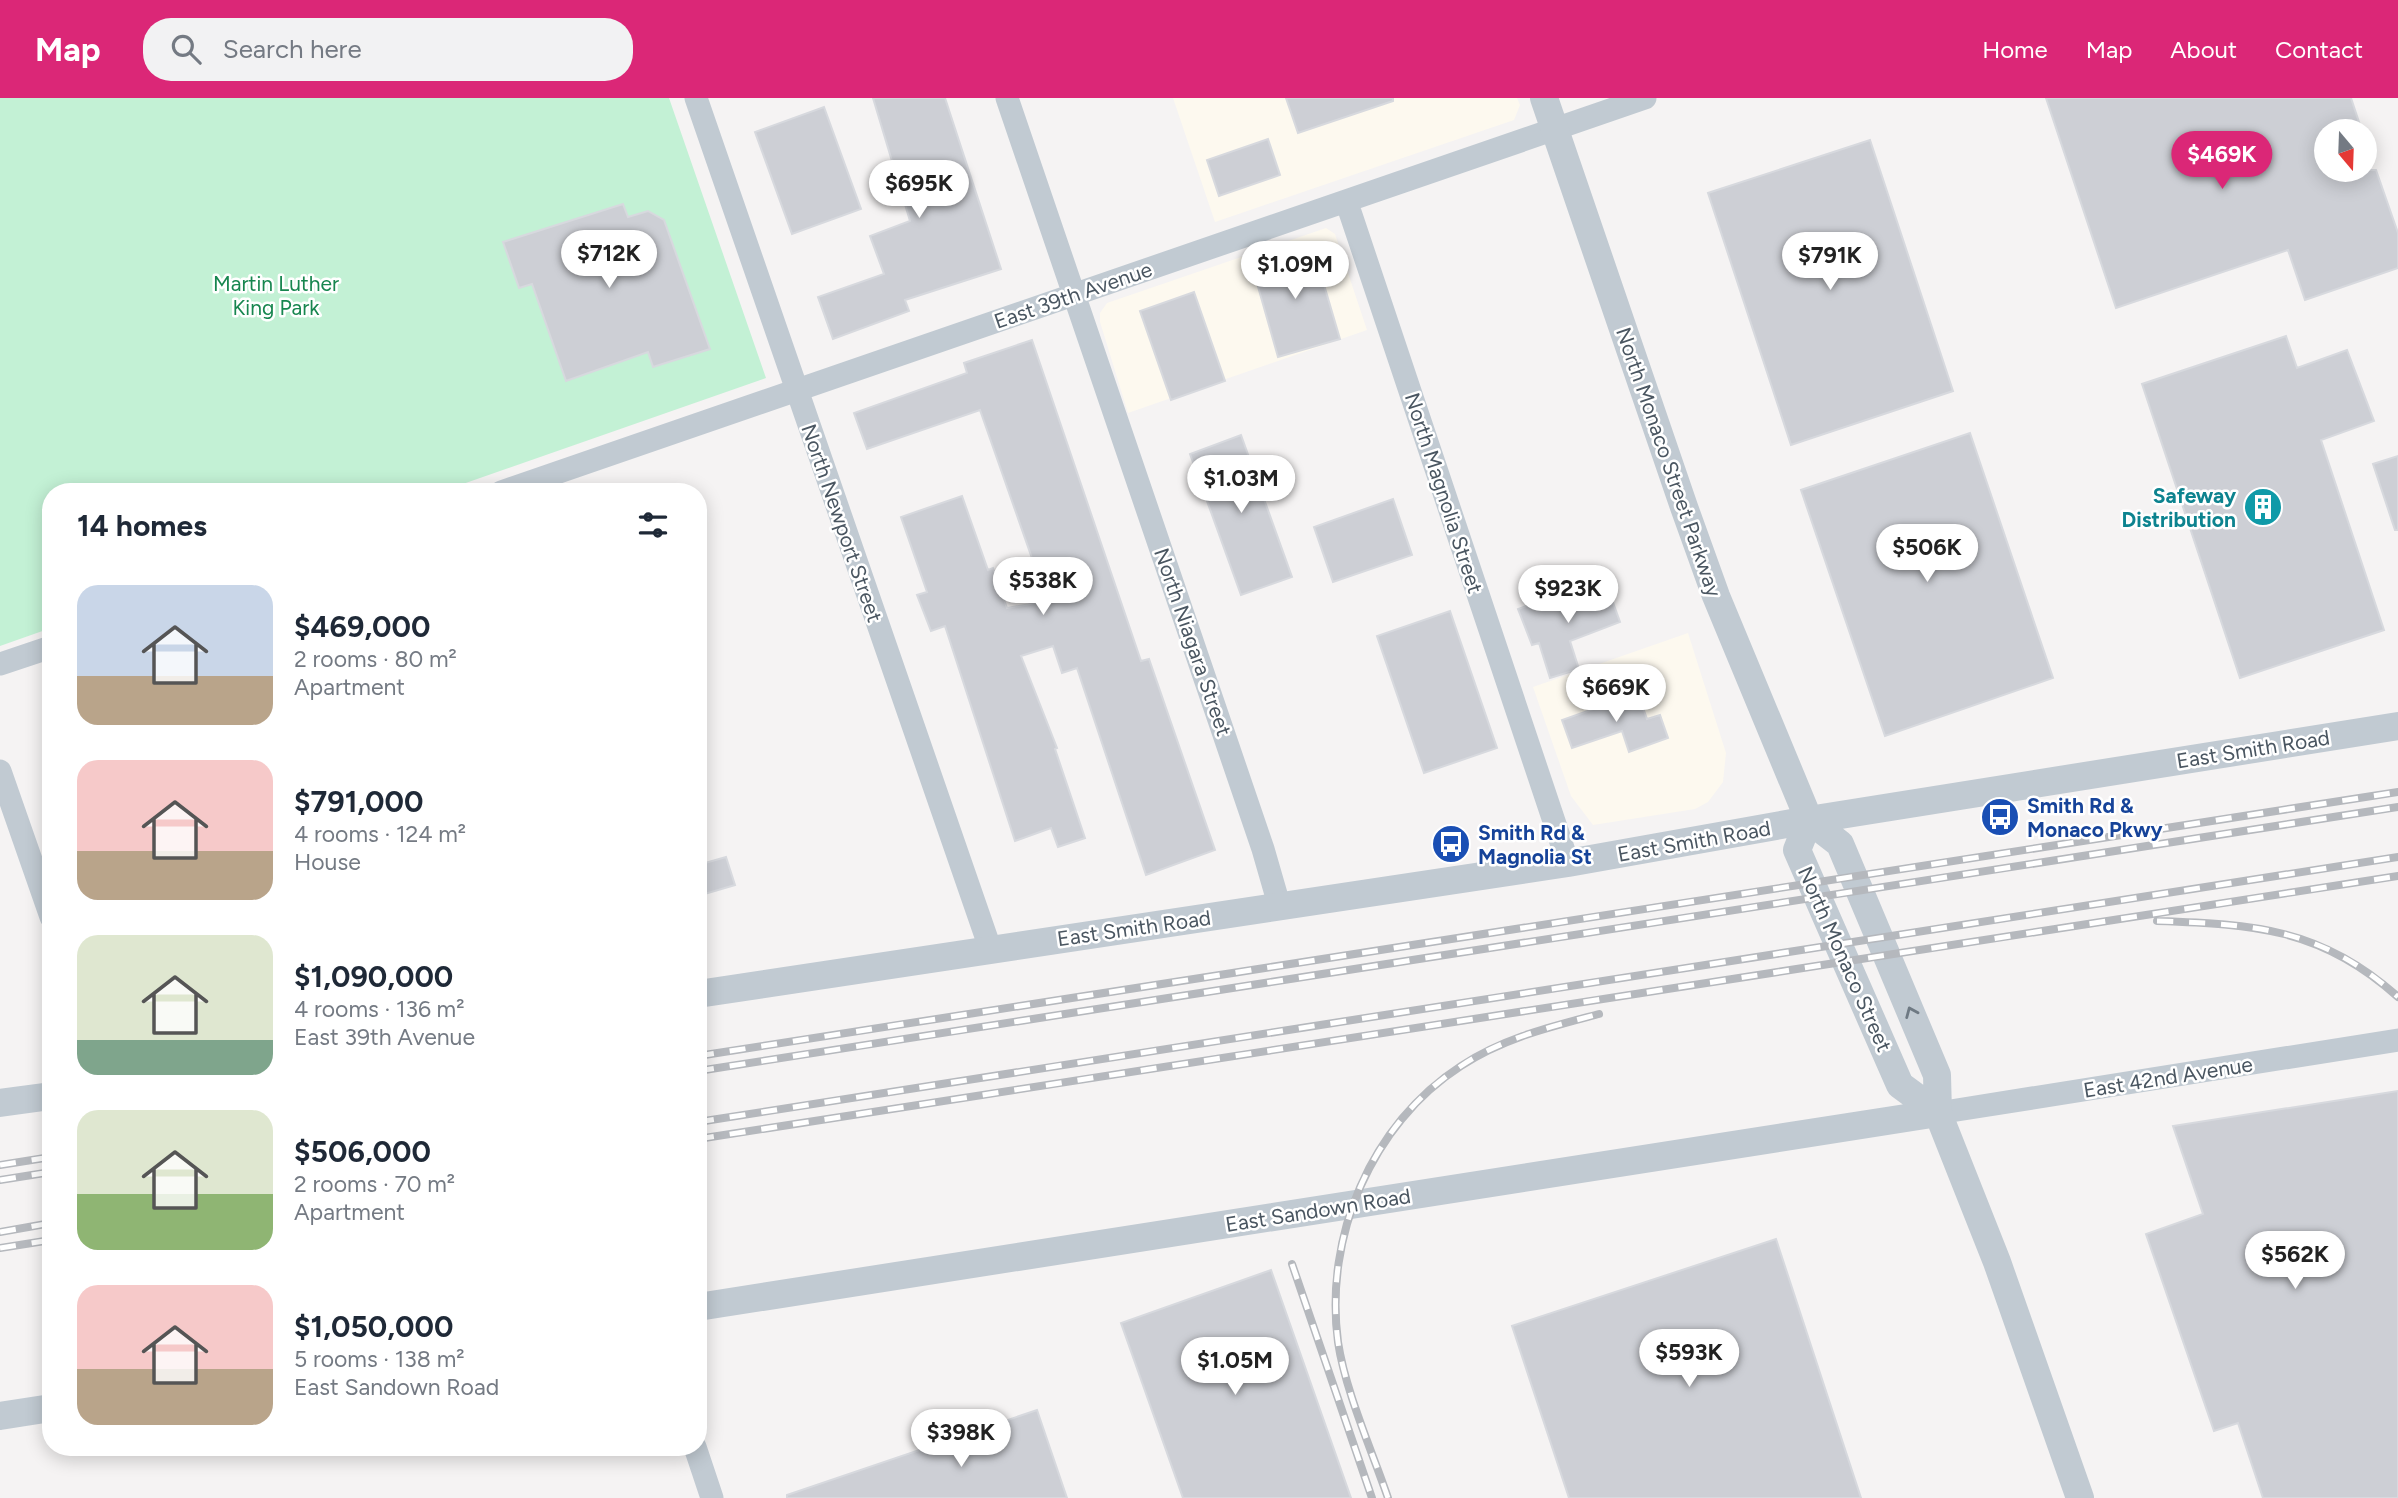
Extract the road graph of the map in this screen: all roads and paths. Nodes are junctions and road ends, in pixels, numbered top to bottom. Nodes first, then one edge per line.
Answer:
1 (696, 98) edge
2 (1007, 98) edge
3 (1544, 98) edge
4 (1645, 98) edge
5 (1555, 129) junction
6 (1347, 202) junction
7 (1075, 294) junction
8 (796, 390) junction
9 (527, 483) edge
10 (42, 650) edge
11 (0, 664) edge
12 (2398, 726) edge
13 (0, 771) edge
14 (1809, 820) junction
15 (1567, 863) junction
16 (42, 891) edge
17 (1280, 908) junction
18 (990, 948) junction
19 (707, 993) edge
20 (2398, 1040) edge
21 (42, 1097) edge
22 (0, 1104) edge
23 (1937, 1113) junction
24 (707, 1306) edge
25 (42, 1409) edge
26 (0, 1416) edge
27 (698, 1456) edge
28 (712, 1498) edge
29 (2080, 1498) edge

1 - 8 street, North Newport Street
2 - 7 street, North Niagara Street
3 - 5 street, North Monaco Street Parkway
4 - 5 street, East 39th Avenue
5 - 6 street, East 39th Avenue
5 - 14 street, North Monaco Street Parkway
6 - 7 street, East 39th Avenue
6 - 15 street, North Magnolia Street
7 - 8 street, East 39th Avenue
7 - 17 street, North Niagara Street
8 - 9 street, East 39th Avenue
8 - 18 street, North Newport Street
10 - 11 street
12 - 14 street, East Smith Road
13 - 16 street
14 - 15 street, East Smith Road
23 -> 14 street, North Monaco Street
14 - 23 street, North Monaco Street
15 - 17 street, East Smith Road
17 - 18 street, East Smith Road
18 - 19 street, East Smith Road
20 - 23 street, East 42nd Avenue
21 - 22 street
23 - 24 street, East Sandown Road
23 - 29 street, North Monaco Street
25 - 26 street
27 - 28 street

